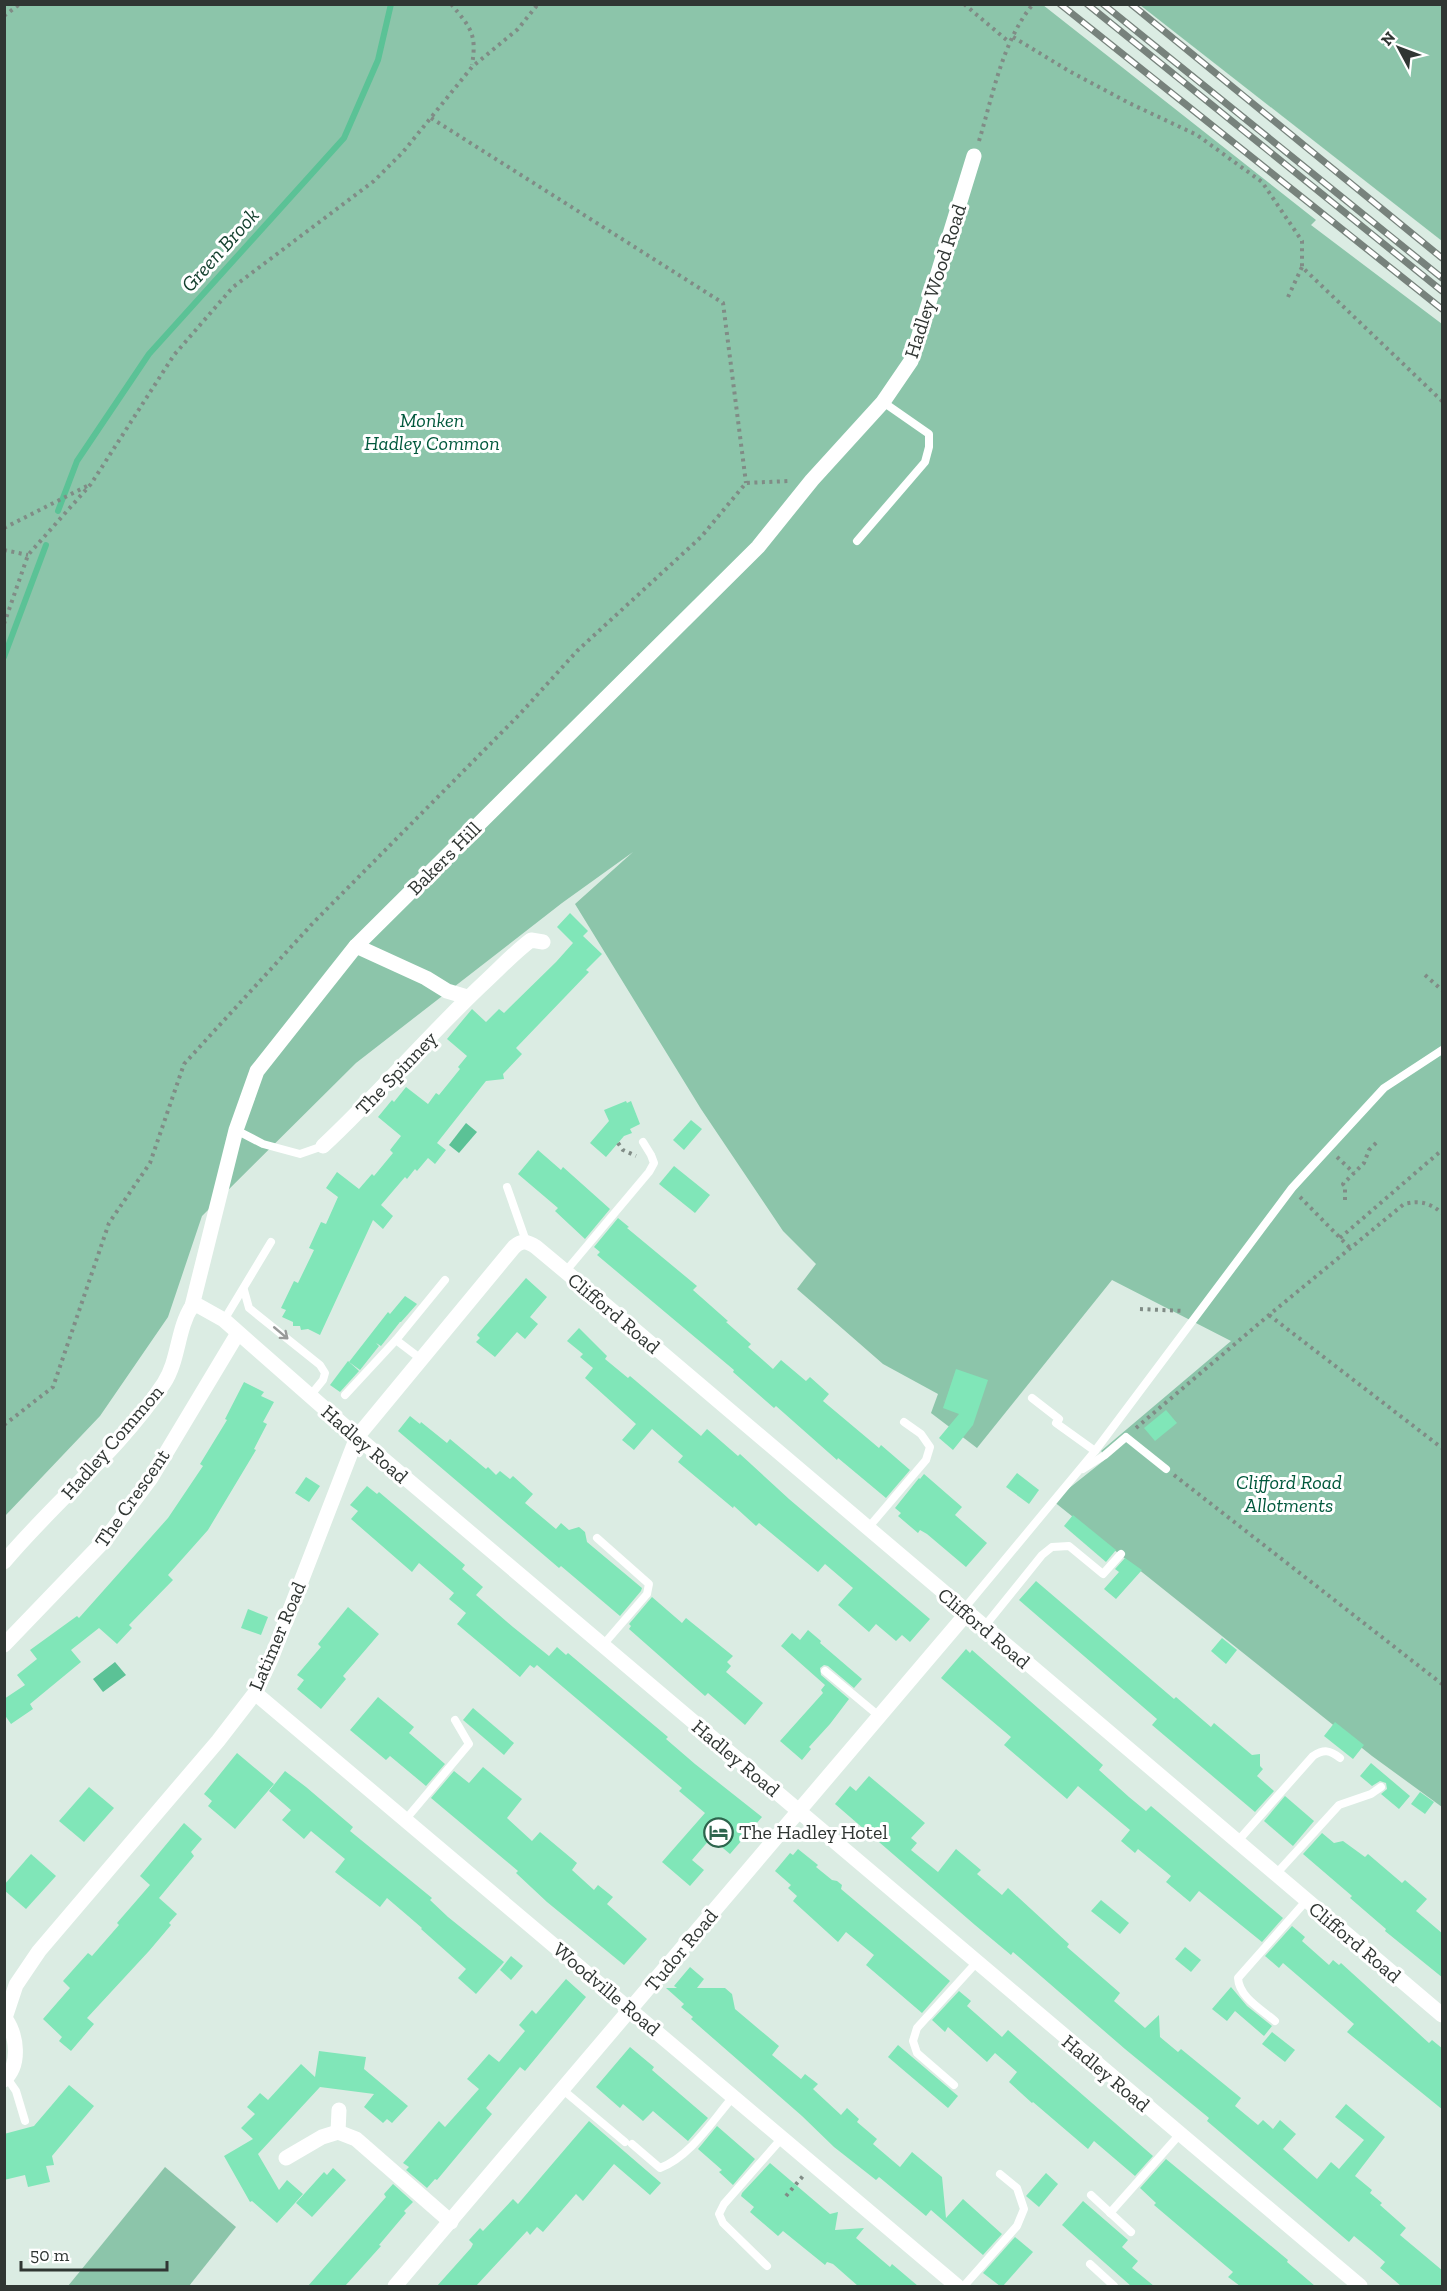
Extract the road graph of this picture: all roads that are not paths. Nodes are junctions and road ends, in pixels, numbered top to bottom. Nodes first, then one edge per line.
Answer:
1 (974, 156) road end
2 (883, 402) junction
3 (812, 480) joint
4 (857, 541) dead end
5 (543, 942) dead end
6 (356, 946) junction
7 (467, 997) junction
8 (1443, 1050) edge
9 (236, 1130) junction
10 (643, 1142) dead end
11 (323, 1146) joint
12 (507, 1187) dead end
13 (526, 1241) junction
14 (271, 1242) dead end
15 (566, 1272) junction
16 (445, 1280) dead end
17 (244, 1290) junction
18 (192, 1306) junction
19 (224, 1320) junction
20 (238, 1334) junction
21 (396, 1340) junction
22 (421, 1359) junction
23 (345, 1395) dead end
24 (310, 1396) junction
25 (1032, 1398) dead end
26 (904, 1422) dead end
27 (357, 1437) junction
28 (1095, 1451) junction
29 (1167, 1469) road end
30 (1077, 1473) junction
31 (867, 1528) junction
32 (597, 1538) dead end
33 (1120, 1554) dead end
34 (4, 1562) edge
35 (965, 1611) junction
36 (984, 1627) junction
37 (4, 1645) edge
38 (603, 1645) junction
39 (825, 1671) dead end
40 (255, 1693) junction
41 (879, 1716) junction
42 (455, 1720) dead end
43 (1340, 1758) dead end
44 (1381, 1787) dead end
45 (799, 1811) junction
46 (406, 1819) junction
47 (1237, 1842) junction
48 (1276, 1874) junction
49 (1306, 1900) junction
50 (976, 1962) junction
51 (10, 1983) edge
52 (631, 2009) junction
53 (1443, 2015) edge
54 (5, 2019) edge
55 (1275, 2021) dead end
56 (6, 2079) edge
57 (954, 2085) dead end
58 (563, 2090) junction
59 (733, 2097) junction
60 (339, 2110) dead end
61 (25, 2121) dead end
62 (338, 2132) junction
63 (1180, 2134) junction
64 (782, 2138) junction
65 (286, 2158) dead end
66 (1000, 2174) dead end
67 (1091, 2195) dead end
68 (1110, 2212) junction
69 (451, 2222) junction
70 (1131, 2232) dead end
71 (1090, 2264) dead end
72 (767, 2266) dead end
73 (404, 2284) edge
74 (1111, 2285) edge
75 (957, 2286) edge
76 (964, 2286) edge
77 (1360, 2286) edge

1 - 2 street, Hadley Wood Road
2 - 3 street, Hadley Wood Road
2 - 4 lane
3 - 6 street, Bakers Hill
5 - 7 street, The Spinney
6 - 7 street
6 - 9 street, Bakers Hill
7 - 11 street, The Spinney
8 - 28 lane
9 - 11 lane
9 - 18 street, Bakers Hill
10 - 15 lane
12 - 13 lane
13 - 15 street, Clifford Road
13 - 22 street, Latimer Road
14 - 17 lane
15 - 31 street, Clifford Road
16 - 21 lane
17 - 19 lane
17 -> 24 lane
18 - 19 street, Hadley Road
18 - 34 street, Hadley Common
19 - 20 street, Hadley Road
20 - 24 street, Hadley Road
20 - 37 street, The Crescent
21 - 22 lane
21 - 23 lane
22 - 27 street, Latimer Road
24 - 27 street, Hadley Road
25 - 28 lane
26 - 31 lane
27 - 38 street, Hadley Road
27 - 40 street, Latimer Road
28 - 30 lane
29 - 30 lane
30 - 35 lane
31 - 35 street, Clifford Road
32 - 38 lane
33 - 36 lane
35 - 36 street, Clifford Road
35 - 41 street, Tudor Road
36 - 47 street, Clifford Road
38 - 45 street, Hadley Road
39 - 41 lane
40 - 46 street, Woodville Road
40 - 51 street, Latimer Road
41 - 45 street, Tudor Road
42 - 46 lane
43 - 47 lane
44 - 48 lane
45 - 50 street, Hadley Road
45 - 52 street, Tudor Road
46 - 52 street, Woodville Road
47 - 48 street, Clifford Road
48 - 49 street, Clifford Road
49 - 53 street, Clifford Road
49 - 55 lane
50 - 57 lane
50 - 63 street, Hadley Road
51 - 54 street, Latimer Road
52 - 58 street, Tudor Road
52 - 59 street, Woodville Road
54 - 56 street, Latimer Road
56 - 61 lane
58 - 59 lane
58 - 69 street, Tudor Road
59 - 64 street, Woodville Road
60 - 62 street
62 - 65 street
62 - 69 street
63 - 68 lane
63 - 77 street, Hadley Road
64 - 72 lane
64 - 75 street, Woodville Road
66 - 76 lane
67 - 68 lane
68 - 70 lane
69 - 73 street, Tudor Road
71 - 74 lane

